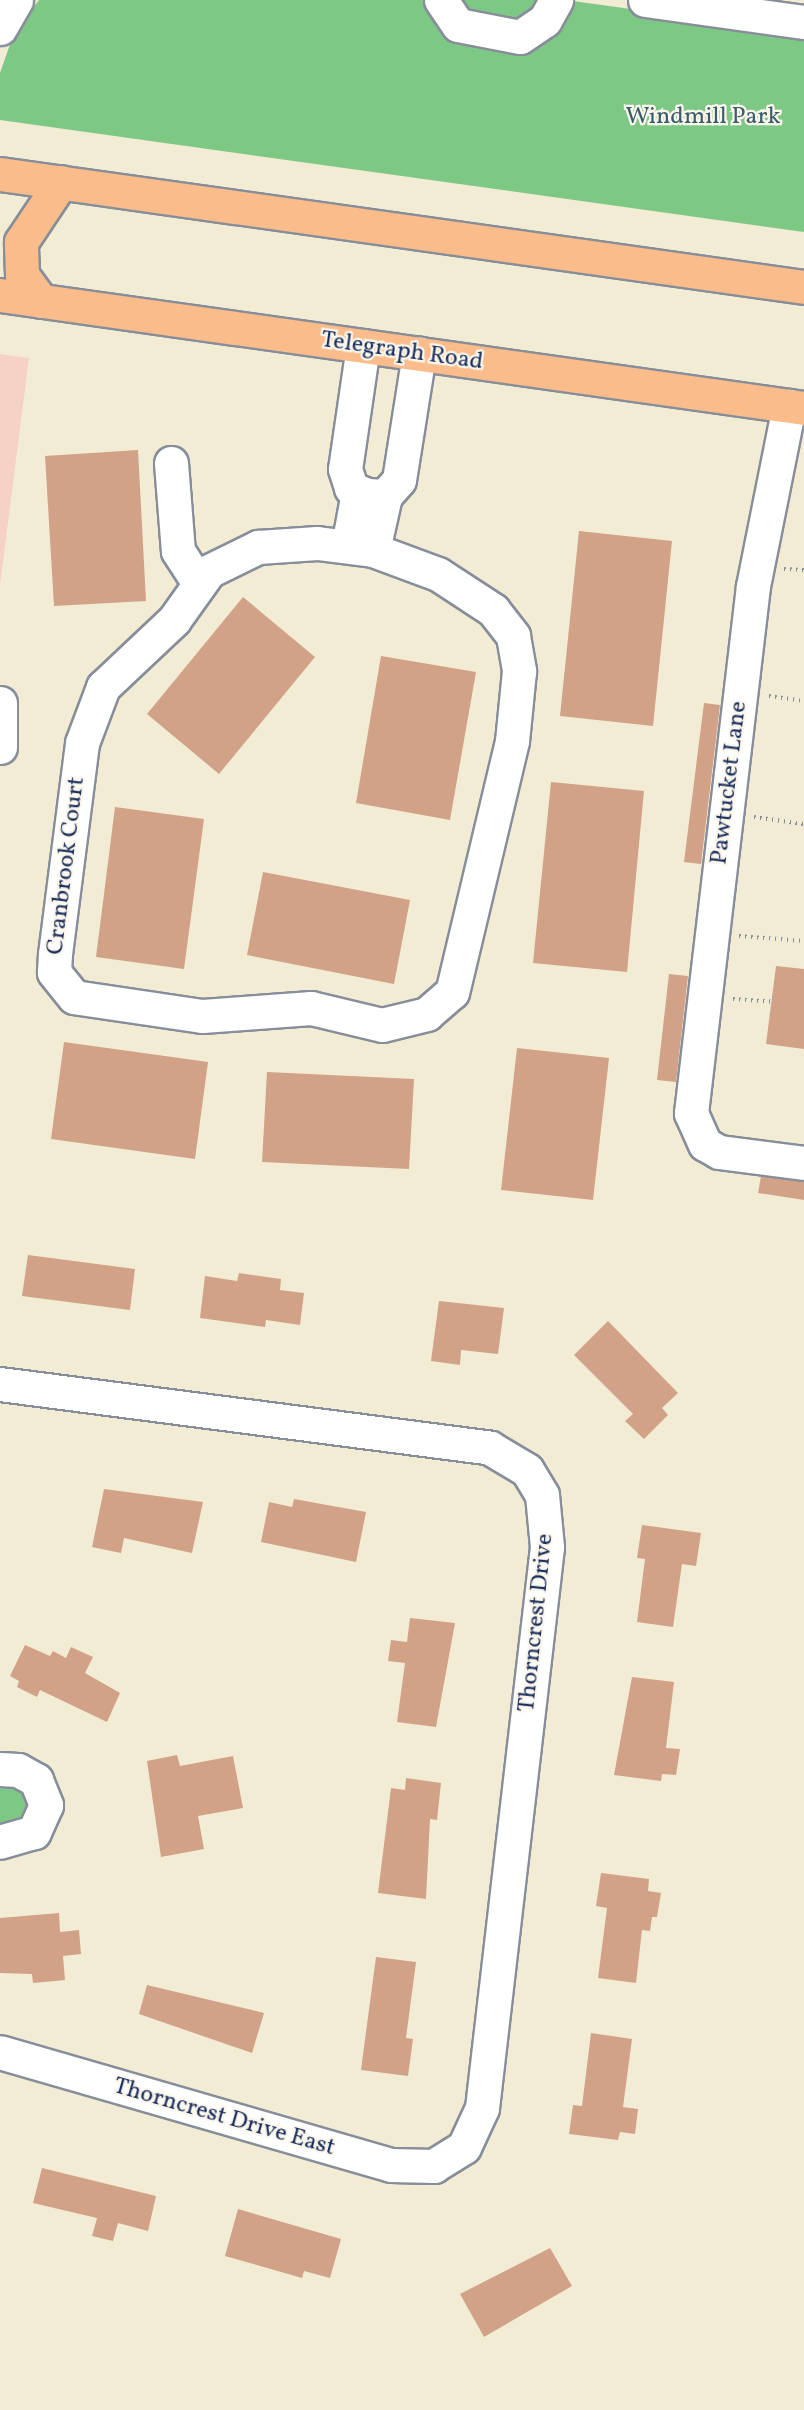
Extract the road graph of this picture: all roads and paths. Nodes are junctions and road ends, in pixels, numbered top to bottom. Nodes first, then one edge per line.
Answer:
1 (16, 0) edge
2 (441, 0) edge
3 (556, 0) edge
4 (645, 0) edge
5 (804, 22) edge
6 (0, 28) edge
7 (0, 174) edge
8 (61, 182) junction
9 (804, 288) edge
10 (0, 295) edge
11 (41, 301) junction
12 (363, 346) junction
13 (419, 354) junction
14 (796, 407) edge
15 (171, 463) dead end
16 (371, 494) junction
17 (360, 548) junction
18 (199, 583) junction
19 (765, 695) dead end
20 (804, 700) edge
21 (0, 703) edge
22 (0, 745) edge
23 (741, 815) dead end
24 (804, 824) edge
25 (726, 935) dead end
26 (804, 941) edge
27 (729, 999) dead end
28 (772, 1002) dead end
29 (804, 1163) edge
30 (0, 1384) edge
31 (0, 1769) edge
32 (0, 1842) edge
33 (0, 2052) edge
34 (449, 2160) joint

1 - 6 street
2 - 3 street
4 - 5 street
7 - 8 highway
8 - 9 highway
8 - 11 highway
10 - 11 highway, Telegraph Road
11 - 12 highway, Telegraph Road
12 - 13 highway, Telegraph Road
12 - 16 street
13 - 14 highway, Telegraph Road
13 - 16 street
14 - 29 street, Pawtucket Lane
15 - 18 street
16 - 17 street
17 - 18 street, Cranbrook Court
17 - 18 street, Cranbrook Court
19 - 20 path
21 - 22 street
23 - 24 path
25 - 26 path
27 - 28 path
30 - 34 street, Thorncrest Drive
31 - 32 street
33 - 34 street, Thorncrest Drive East

